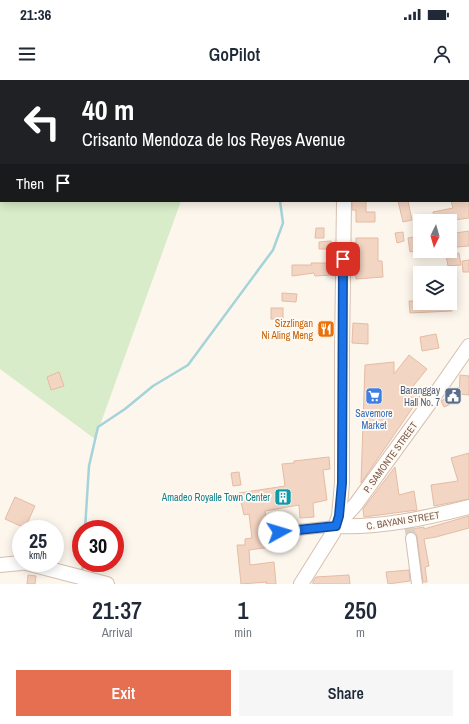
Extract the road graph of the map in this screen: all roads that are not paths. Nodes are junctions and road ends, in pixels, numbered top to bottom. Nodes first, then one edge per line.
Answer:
1 (344, 202) edge
2 (469, 346) edge
3 (469, 507) edge
4 (336, 526) junction
5 (279, 532) dead end
6 (411, 538) tunnel mouth
7 (12, 564) edge
8 (0, 565) edge
9 (64, 572) edge
10 (104, 583) edge
11 (300, 584) edge
12 (417, 584) edge

1 - 4 main road
2 - 4 main road, P. SAMONTE STREET
3 - 4 main road, C. BAYANI STREET
4 - 5 street
4 - 11 main road
6 - 12 street
7 - 8 main road
9 - 10 main road

